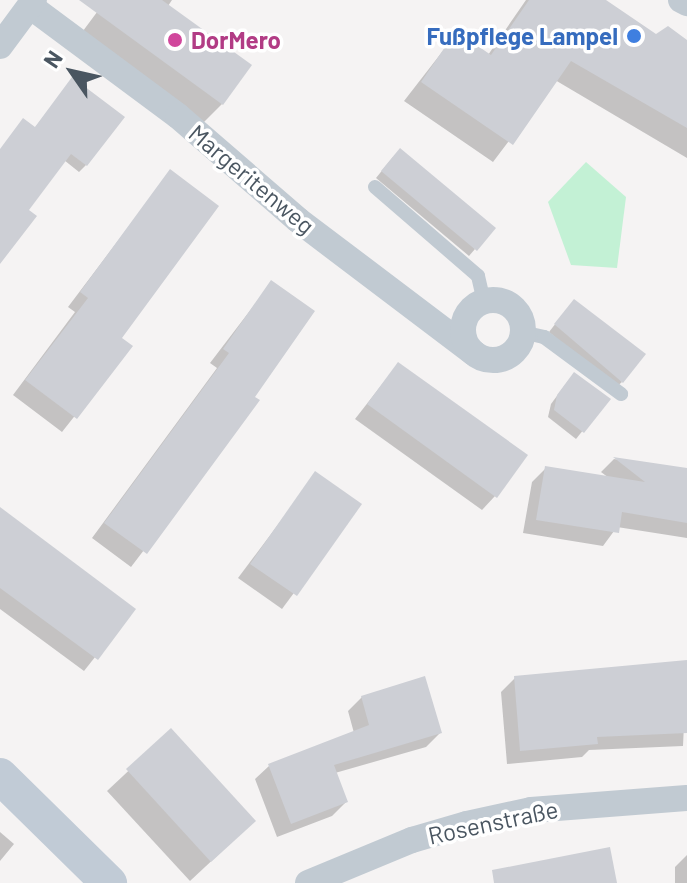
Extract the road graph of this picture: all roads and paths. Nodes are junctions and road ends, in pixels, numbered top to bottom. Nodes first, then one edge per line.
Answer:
1 (681, 0) edge
2 (32, 3) edge
3 (687, 3) edge
4 (0, 46) edge
5 (375, 187) dead end
6 (484, 302) junction
7 (522, 332) junction
8 (474, 353) junction
9 (621, 394) dead end
10 (0, 776) edge
11 (687, 798) edge
12 (109, 883) edge
13 (308, 883) edge

1 - 3 street
2 - 4 street
2 - 8 street, Margeritenweg
5 - 6 lane
6 - 7 street
6 - 8 street
7 - 8 street
7 - 9 lane
10 - 12 street
11 - 13 street, Rosenstraße

